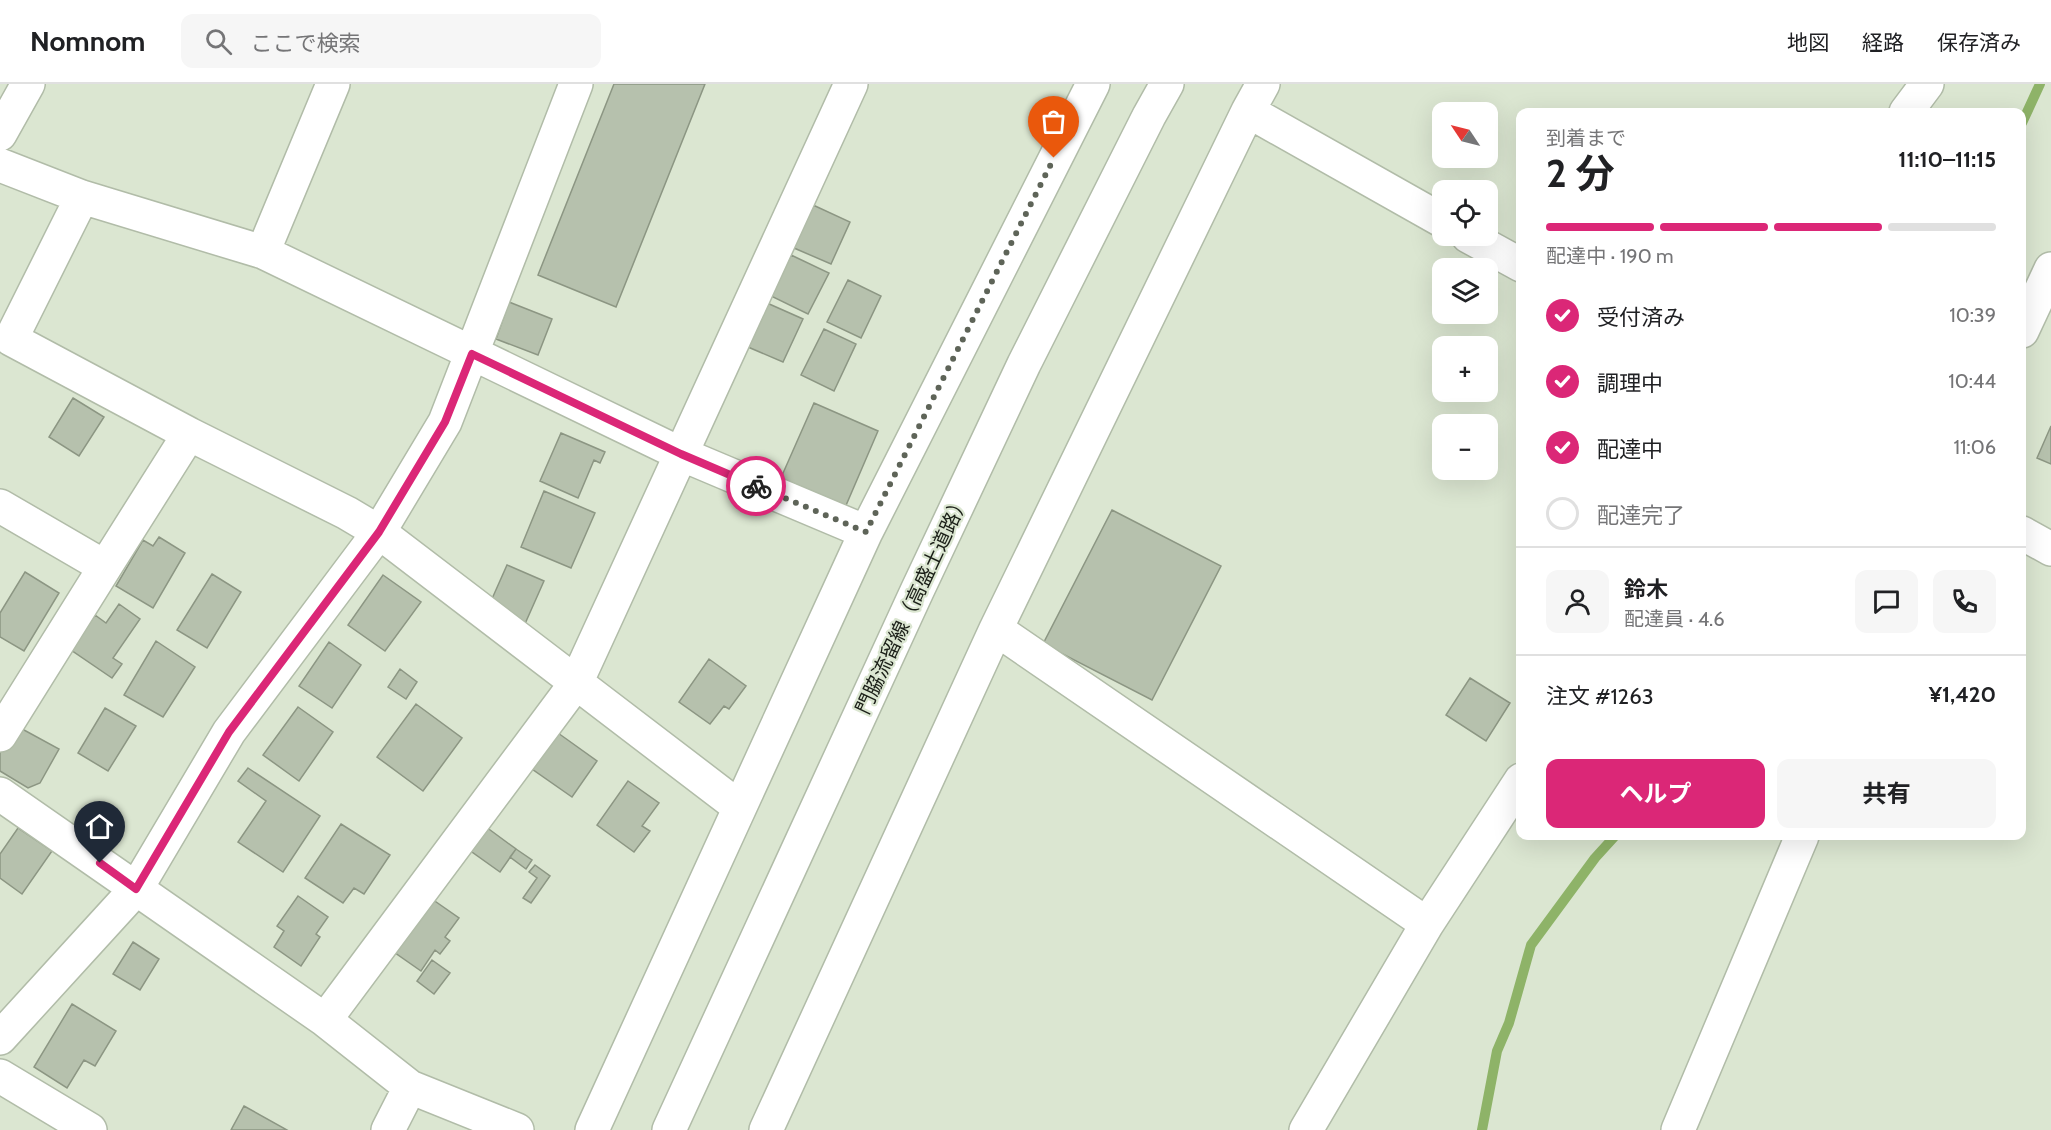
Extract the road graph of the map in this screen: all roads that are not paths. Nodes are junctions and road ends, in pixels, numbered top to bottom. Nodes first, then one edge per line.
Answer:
1 (28, 84) edge
2 (333, 84) edge
3 (576, 84) edge
4 (851, 84) edge
5 (1167, 84) edge
6 (1927, 84) edge
7 (1082, 88) edge
8 (1255, 98) edge
9 (1909, 108) edge
10 (0, 134) edge
11 (0, 165) edge
12 (82, 197) junction
13 (1432, 214) edge
14 (1486, 246) edge
15 (263, 252) junction
16 (1516, 262) edge
17 (2051, 269) edge
18 (2026, 322) edge
19 (472, 354) junction
20 (189, 434) junction
21 (681, 454) junction
22 (0, 506) edge
23 (379, 532) junction
24 (866, 532) junction
25 (2026, 534) edge
26 (2051, 549) edge
27 (105, 567) junction
28 (996, 628) junction
29 (576, 682) junction
30 (0, 735) edge
31 (1516, 788) edge
32 (3, 801) edge
33 (739, 807) junction
34 (1800, 840) edge
35 (136, 889) junction
36 (1427, 924) junction
37 (325, 1020) junction
38 (0, 1038) edge
39 (0, 1076) edge
40 (410, 1086) junction
41 (90, 1130) edge
42 (388, 1130) edge
43 (517, 1130) edge
44 (592, 1130) edge
45 (669, 1130) edge
46 (766, 1130) edge
47 (1306, 1130) edge
48 (1678, 1130) edge

1 - 10 street
2 - 15 street
3 - 19 street
4 - 21 street
5 - 45 street, 門脇流留線（高盛土道路）
6 - 9 street
7 - 24 street
8 - 13 street
8 - 28 street
11 - 12 street
12 - 15 street
12 - 20 street
14 - 16 street
15 - 19 street
17 - 18 street
19 - 21 street
19 - 23 street
20 - 23 street
20 - 27 street
21 - 24 street
21 - 29 street
22 - 27 street
23 - 29 street
23 - 35 street
24 - 33 street
25 - 26 street
27 - 30 street
28 - 36 street
28 - 46 street
29 - 33 street
29 - 37 street
31 - 36 street
32 - 35 street
33 - 44 street
34 - 48 street
35 - 37 street
35 - 38 street
36 - 47 street
37 - 40 street
39 - 41 street
40 - 42 street
40 - 43 street

